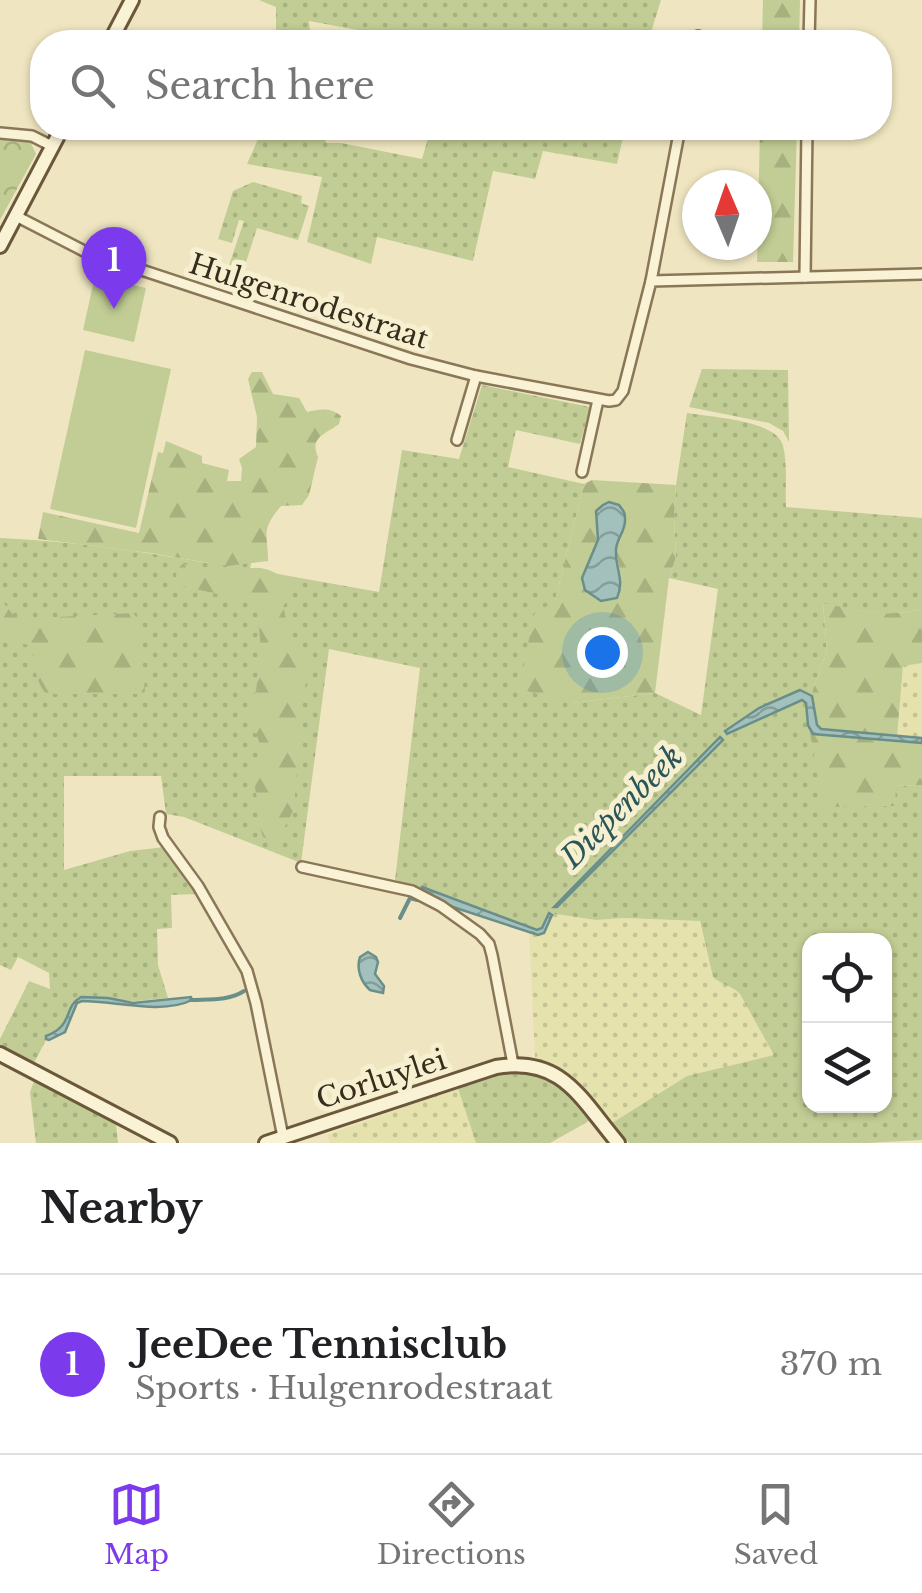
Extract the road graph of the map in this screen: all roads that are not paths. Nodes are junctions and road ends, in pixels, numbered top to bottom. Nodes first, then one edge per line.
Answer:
1 (132, 0) edge
2 (810, 0) edge
3 (116, 30) edge
4 (809, 30) edge
5 (0, 133) edge
6 (30, 136) edge
7 (40, 140) edge
8 (55, 140) edge
9 (678, 140) edge
10 (808, 140) edge
11 (52, 146) junction
12 (16, 216) junction
13 (0, 246) edge
14 (922, 274) edge
15 (804, 277) junction
16 (651, 280) junction
17 (476, 376) junction
18 (598, 400) junction
19 (457, 440) dead end
20 (582, 472) dead end
21 (160, 818) dead end
22 (302, 868) dead end
23 (0, 1054) edge
24 (513, 1064) junction
25 (283, 1137) junction
26 (170, 1143) edge
27 (266, 1143) edge
28 (618, 1143) edge

1 - 3 street
2 - 4 street
5 - 6 street
7 - 11 street
8 - 11 street
9 - 16 street
10 - 15 street
11 - 12 street
12 - 13 street
12 - 17 street, Hulgenrodestraat
14 - 15 street
15 - 16 street
16 - 18 street
17 - 18 street, Hulgenrodestraat
17 - 19 street
18 - 20 street
21 - 25 street
22 - 24 street
23 - 26 street
24 - 25 street, Corluylei
24 - 28 street
25 - 27 street, Corluylei

